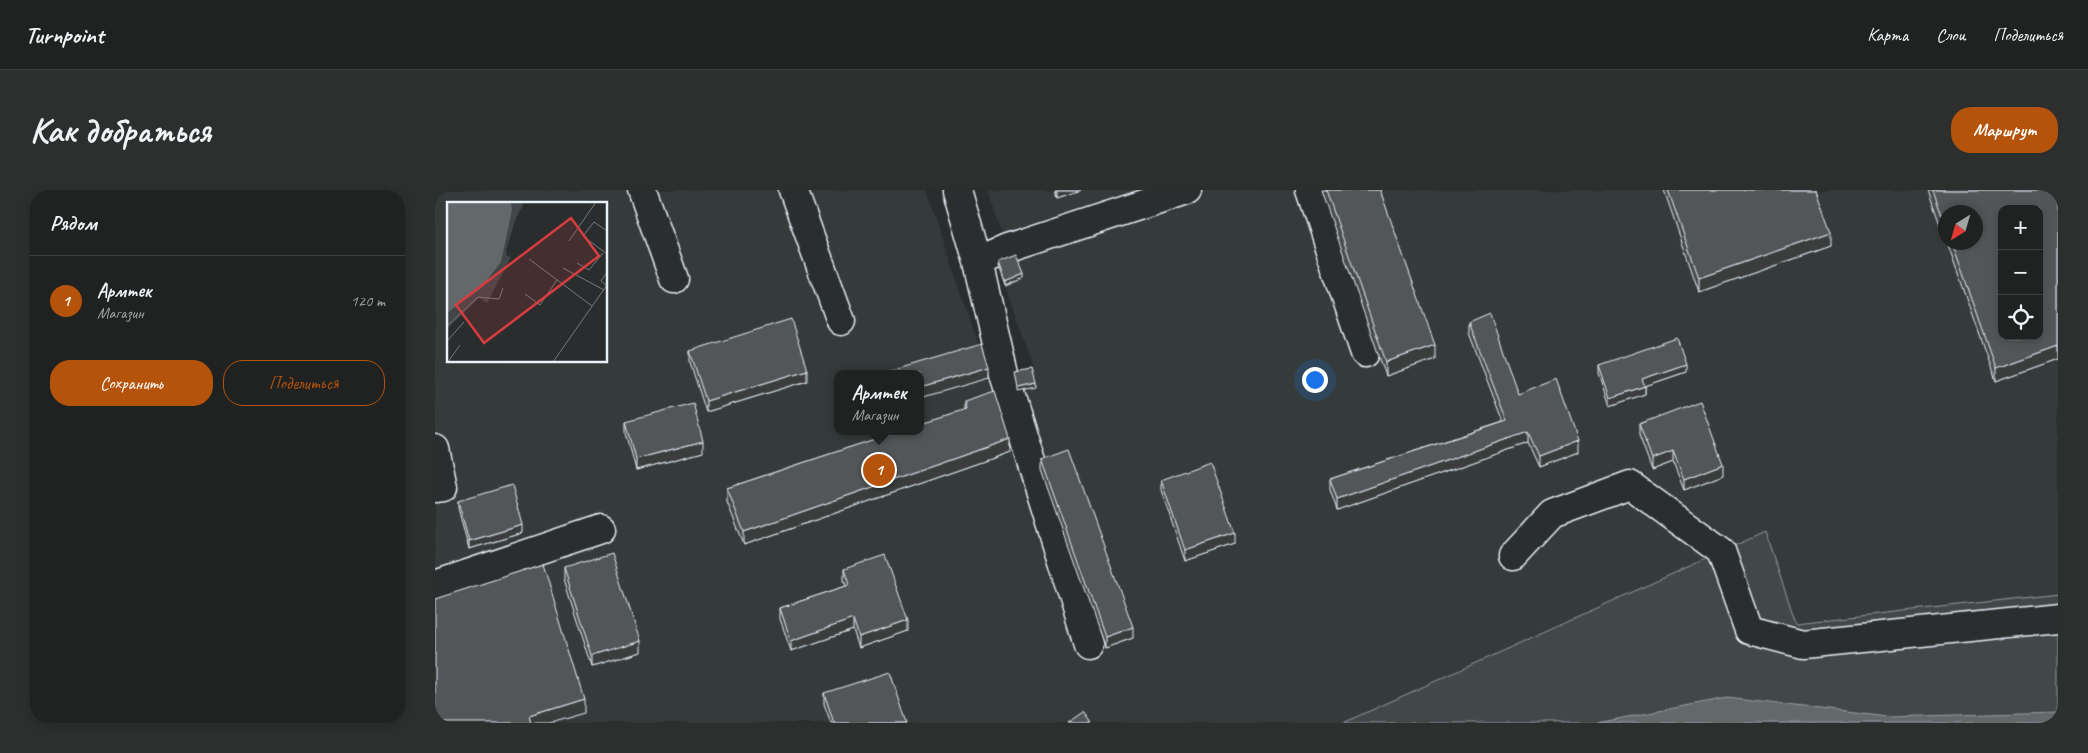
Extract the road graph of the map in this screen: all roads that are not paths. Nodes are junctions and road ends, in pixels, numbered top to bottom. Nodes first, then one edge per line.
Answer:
1 (642, 190) edge
2 (793, 190) edge
3 (957, 190) edge
4 (1187, 190) edge
5 (1311, 190) edge
6 (978, 262) junction
7 (674, 279) dead end
8 (841, 321) dead end
9 (1365, 353) dead end
10 (435, 449) edge
11 (435, 488) edge
12 (601, 529) dead end
13 (1513, 556) dead end
14 (435, 585) edge
15 (2058, 618) edge
16 (1089, 644) dead end

1 - 7 lane
2 - 8 lane
3 - 6 lane
4 - 6 lane
5 - 9 lane
6 - 16 lane
10 - 11 lane
12 - 14 lane
13 - 15 lane

